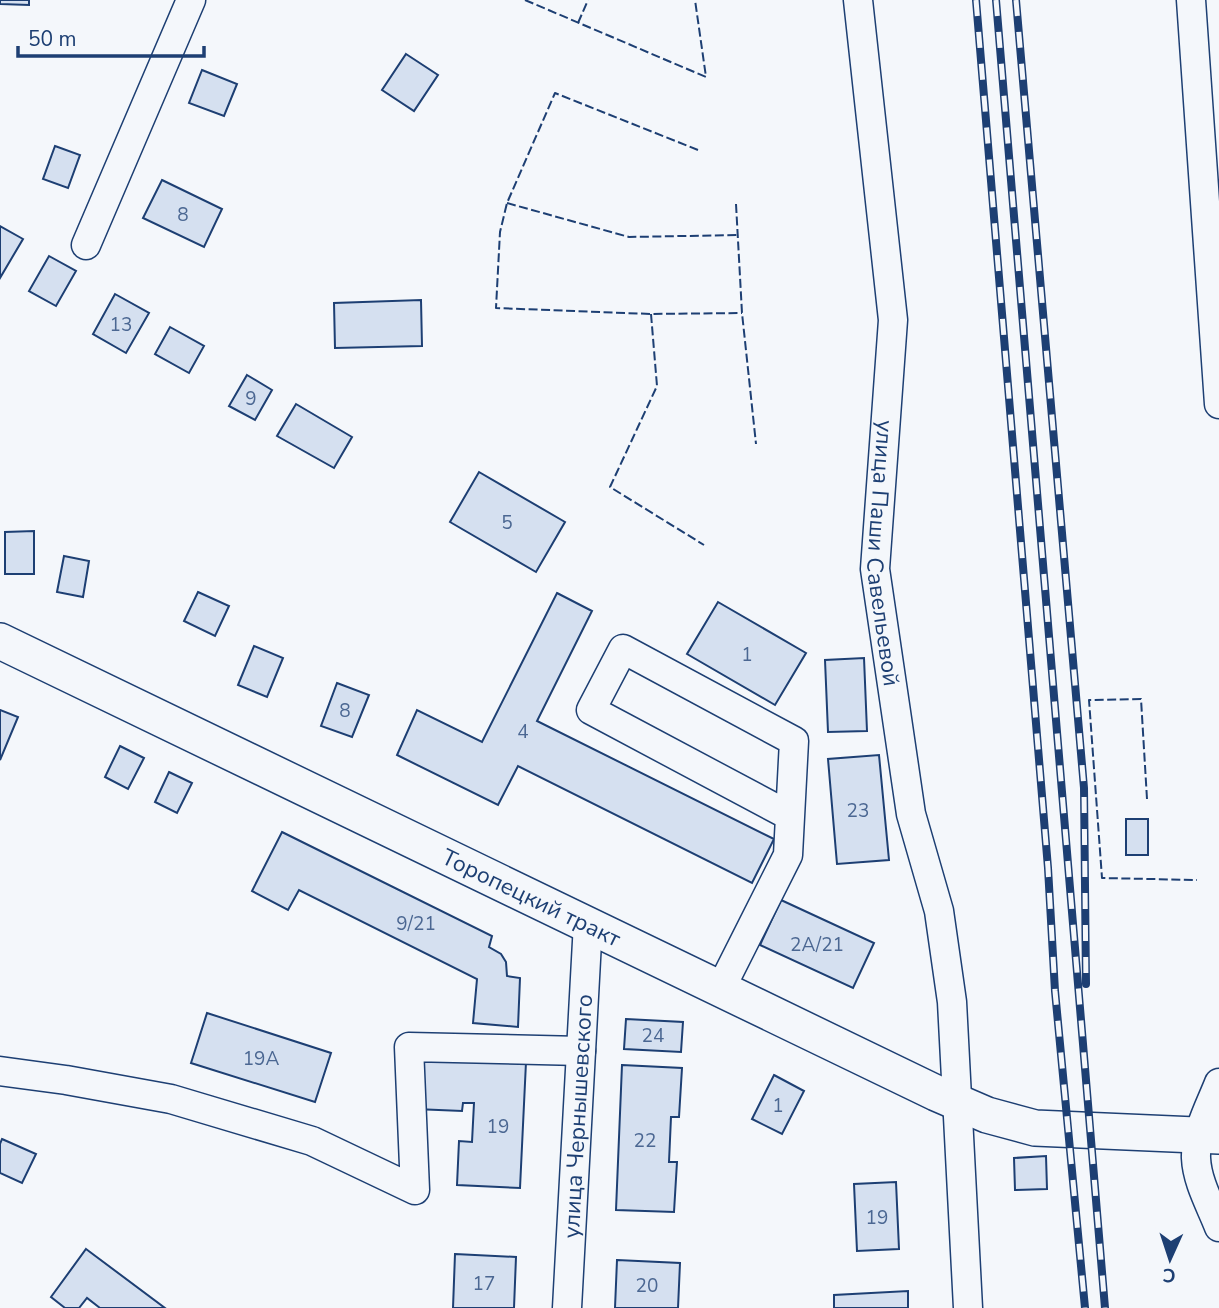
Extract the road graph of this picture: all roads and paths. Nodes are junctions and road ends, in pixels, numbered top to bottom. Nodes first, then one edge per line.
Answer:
1 (191, 0) edge
2 (858, 0) edge
3 (1191, 0) edge
4 (86, 245) dead end
5 (1219, 404) edge
6 (0, 641) edge
7 (790, 816) junction
8 (588, 923) junction
9 (721, 988) junction
10 (581, 1052) junction
11 (0, 1071) edge
12 (1219, 1083) edge
13 (958, 1102) junction
14 (1209, 1136) edge
15 (1219, 1227) edge
16 (567, 1308) edge
17 (968, 1308) edge

1 - 4 street
2 - 13 street, улица Паши Савельевой
3 - 5 street
6 - 8 main road, Торопецкий тракт
7 - 7 street
7 - 9 street
8 - 9 main road, Торопецкий тракт
8 - 10 street, улица Чернышевского
9 - 13 main road, Торопецкий тракт
10 - 11 street
10 - 16 street, улица Чернышевского
12 - 14 street
13 - 14 main road, Торопецкий тракт
13 - 17 street, улица Паши Савельевой
14 - 15 street

